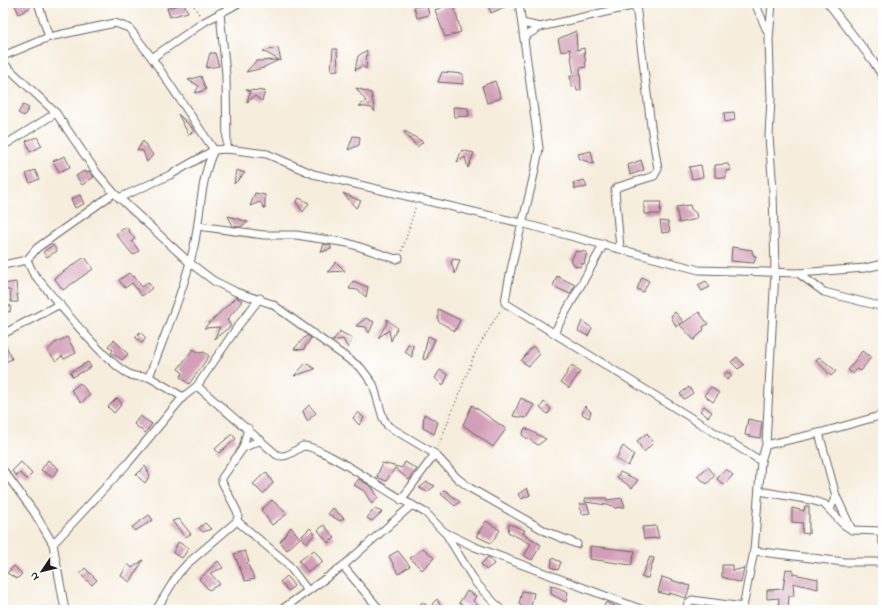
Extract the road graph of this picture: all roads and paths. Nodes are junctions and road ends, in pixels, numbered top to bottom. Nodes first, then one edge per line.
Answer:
1 (38, 3) edge
2 (192, 3) edge
3 (239, 3) edge
4 (519, 3) edge
5 (645, 3) edge
6 (755, 3) edge
7 (772, 3) edge
8 (828, 3) edge
9 (636, 5) junction
10 (220, 13) junction
11 (204, 22) junction
12 (522, 23) junction
13 (540, 27) junction
14 (49, 37) junction
15 (524, 37) junction
16 (769, 39) junction
17 (3, 56) edge
18 (152, 58) junction
19 (3, 63) edge
20 (883, 77) edge
21 (56, 113) junction
22 (3, 146) edge
23 (227, 149) junction
24 (214, 150) junction
25 (117, 196) junction
26 (418, 198) junction
27 (521, 223) junction
28 (198, 226) junction
29 (604, 244) junction
30 (620, 248) junction
31 (399, 258) joint
32 (27, 260) junction
33 (190, 263) junction
34 (883, 264) edge
35 (3, 265) edge
36 (775, 271) junction
37 (798, 273) junction
38 (260, 298) junction
39 (505, 303) junction
40 (60, 304) junction
41 (883, 307) edge
42 (554, 333) junction
43 (3, 334) edge
44 (149, 377) junction
45 (197, 386) junction
46 (183, 397) junction
47 (883, 415) edge
48 (248, 428) junction
49 (819, 433) junction
50 (261, 440) junction
51 (766, 444) junction
52 (243, 448) junction
53 (435, 454) junction
54 (761, 461) junction
55 (3, 470) edge
56 (759, 491) junction
57 (836, 496) junction
58 (400, 500) junction
59 (412, 505) junction
60 (830, 509) junction
61 (237, 521) junction
62 (852, 530) junction
63 (881, 530) edge
64 (444, 532) junction
65 (883, 543) edge
66 (53, 544) junction
67 (577, 544) dead end
68 (754, 551) junction
69 (883, 562) edge
70 (343, 566) junction
71 (308, 591) junction
72 (635, 608) edge
73 (742, 608) edge
74 (65, 610) edge
75 (156, 610) edge
76 (281, 610) edge
77 (380, 610) edge
78 (501, 610) edge
79 (643, 610) edge
80 (686, 610) edge

1 - 14 street
2 - 11 path
3 - 10 street
4 - 12 street
5 - 9 street
6 - 16 street
7 - 16 street
8 - 20 street
9 - 13 street
9 - 30 street
10 - 11 street
10 - 23 street
11 - 18 street
12 - 13 street
12 - 15 street
13 - 15 street
14 - 17 street
14 - 18 street
15 - 27 street
16 - 36 street
18 - 24 street
19 - 21 street
21 - 22 street
21 - 25 street
23 - 24 street
23 - 26 street
24 - 25 street
24 - 28 street
25 - 32 street
25 - 33 street
26 - 27 street
26 - 31 path
27 - 29 street
27 - 39 street
28 - 31 street
28 - 33 street
29 - 30 street
29 - 42 street
30 - 36 street
32 - 35 street
32 - 40 street
33 - 38 street
33 - 44 street
34 - 37 street
36 - 37 street
36 - 51 street
37 - 41 street
38 - 45 street
38 - 53 street
39 - 42 street
39 - 53 path
40 - 43 street
40 - 44 street
42 - 54 street
44 - 46 street
45 - 46 street
45 - 48 street
46 - 66 street
47 - 49 street
48 - 50 street
48 - 52 street
49 - 51 street
49 - 57 street
50 - 52 street
50 - 58 street
51 - 54 street
52 - 61 street
53 - 58 street
53 - 67 street
54 - 56 street
55 - 66 street
56 - 60 street
56 - 68 street
57 - 60 street
57 - 62 street
58 - 59 street
59 - 64 street
59 - 70 street
60 - 62 street
61 - 71 street
61 - 75 street
62 - 63 street
63 - 65 street
64 - 72 street
64 - 78 street
66 - 74 street
68 - 69 street
68 - 73 street
70 - 71 street
70 - 77 street
71 - 76 street
72 - 79 street
73 - 80 street

